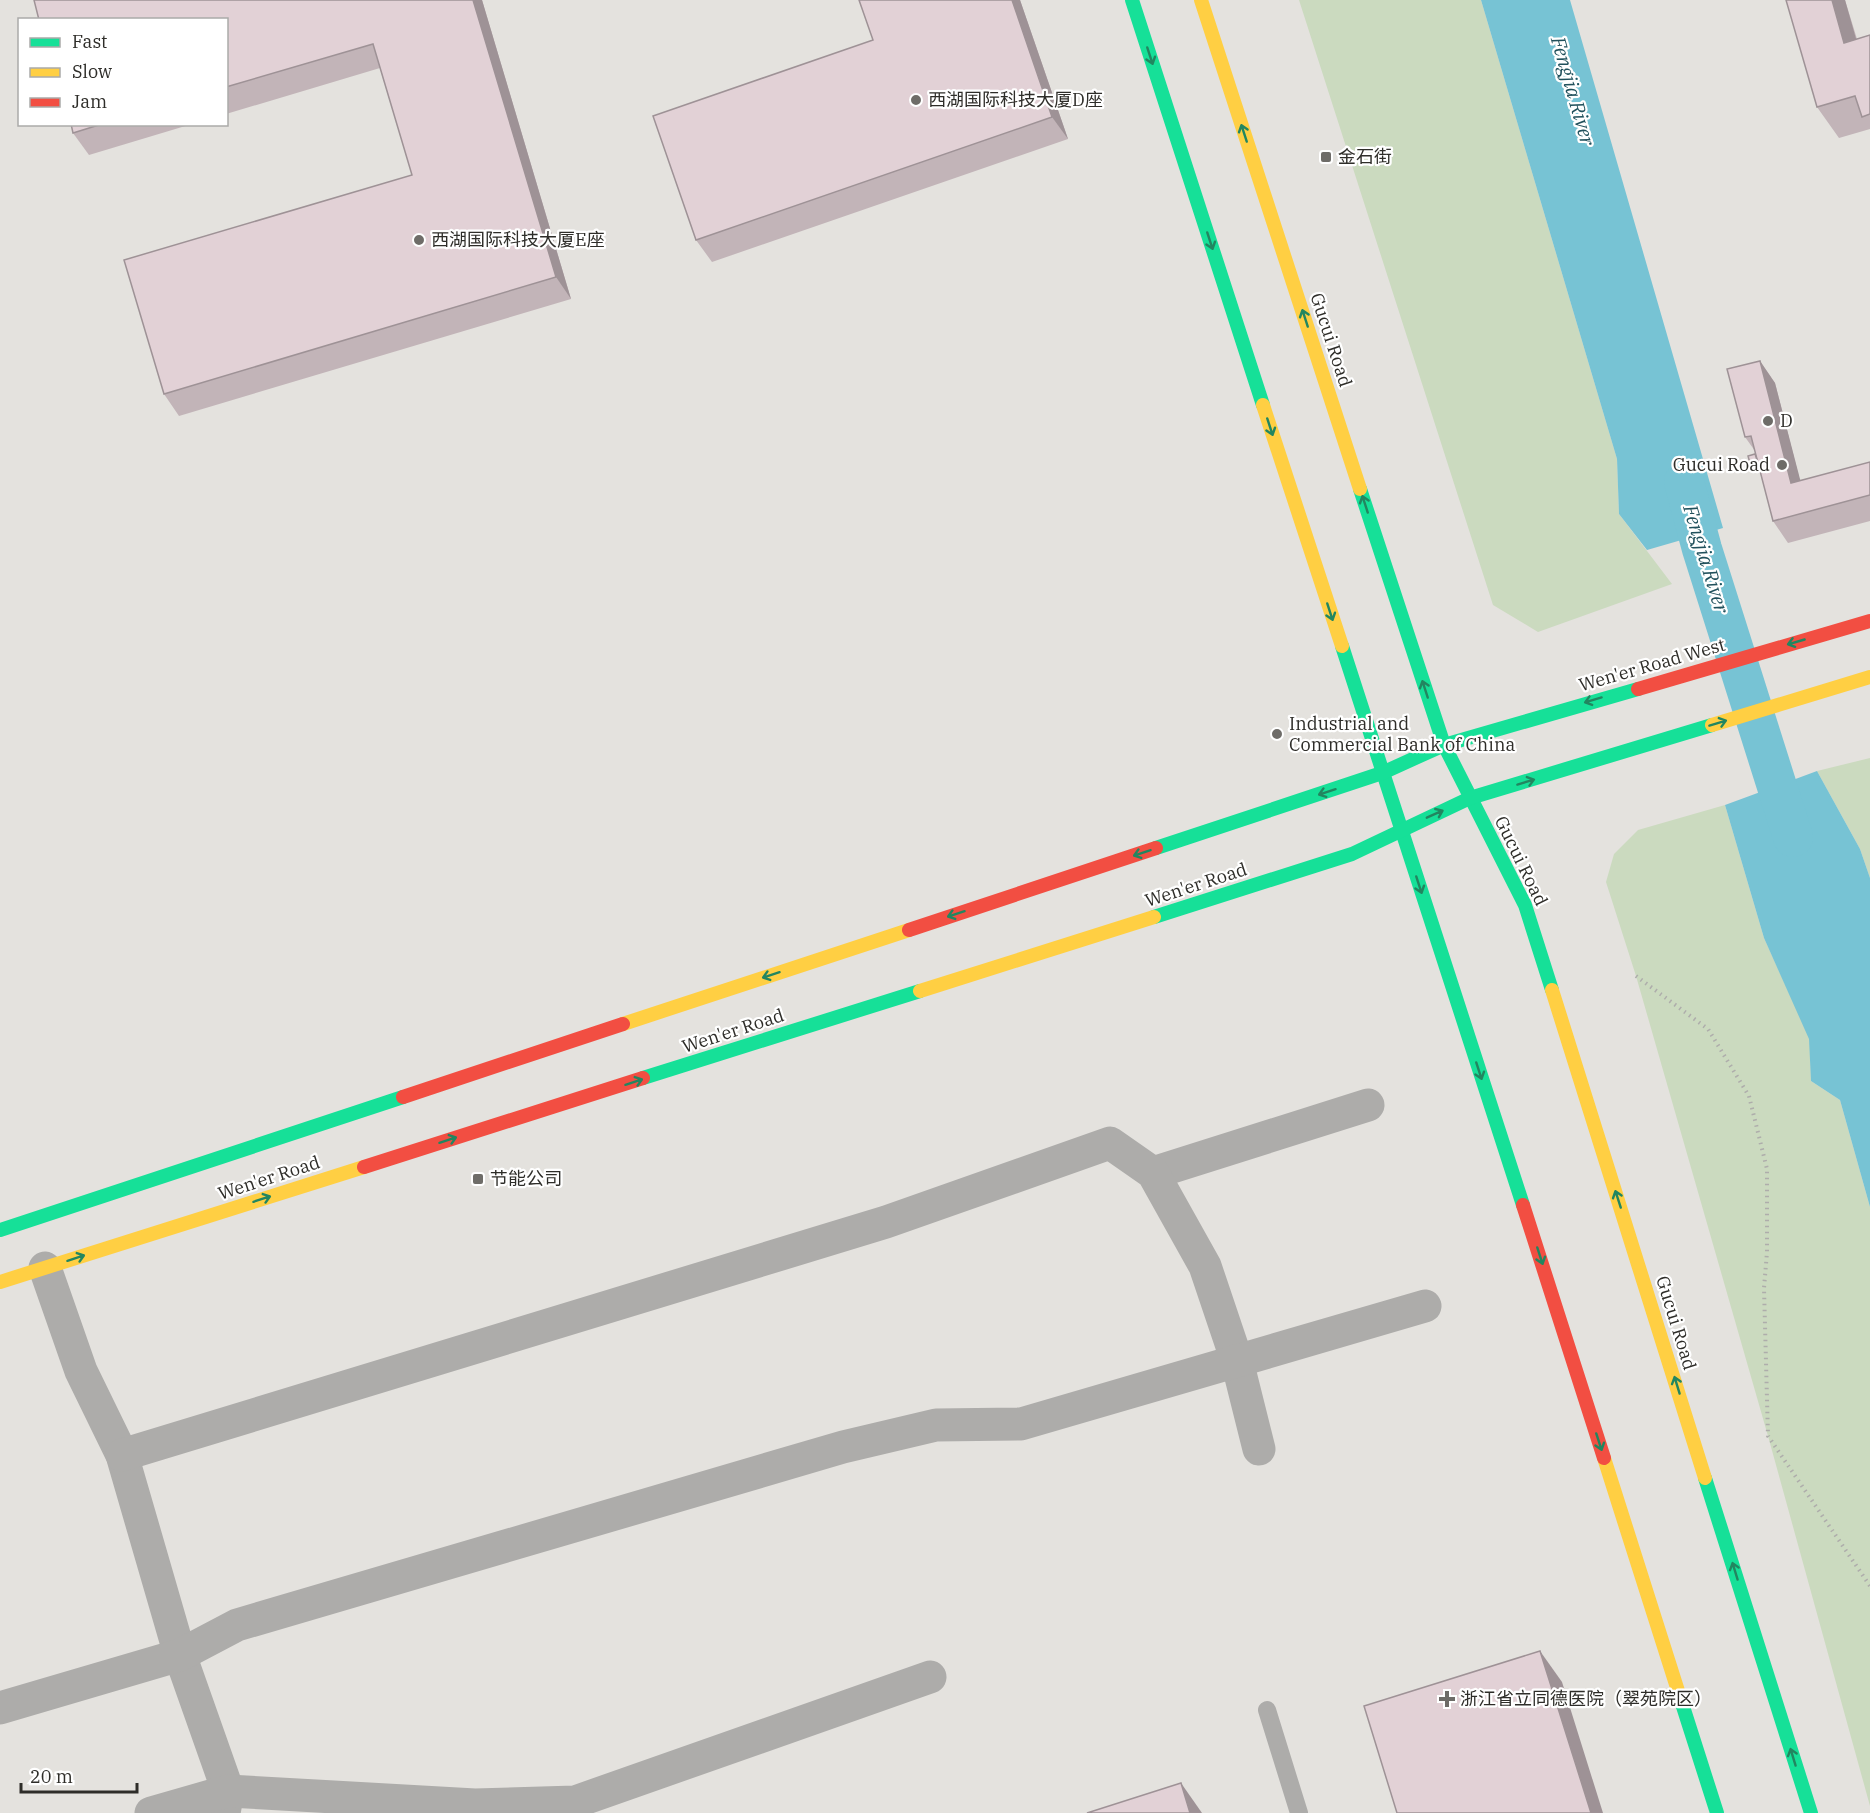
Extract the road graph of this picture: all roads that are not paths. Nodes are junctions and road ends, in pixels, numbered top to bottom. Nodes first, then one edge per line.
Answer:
1 (1132, 0) edge
2 (1201, 0) edge
3 (1870, 621) edge
4 (1864, 679) edge
5 (1444, 745) junction
6 (1382, 773) junction
7 (1470, 798) junction
8 (1401, 830) junction
9 (1368, 1105) dead end
10 (1153, 1173) junction
11 (0, 1230) edge
12 (45, 1268) junction
13 (0, 1282) edge
14 (1425, 1306) dead end
15 (1237, 1361) junction
16 (1259, 1449) dead end
17 (122, 1455) junction
18 (180, 1655) junction
19 (930, 1677) dead end
20 (0, 1708) edge
21 (1267, 1710) dead end
22 (226, 1802) edge
23 (152, 1813) edge
24 (1299, 1813) edge
25 (1717, 1813) edge
26 (1811, 1813) edge

1 -> 6 main road
5 -> 2 main road, Gucui Road
3 -> 5 main road, Wen'er Road West
7 -> 4 main road
5 - 6 main road, Wen'er Road
5 - 7 main road, Gucui Road
6 - 8 main road
6 -> 11 main road, Wen'er Road
8 -> 7 main road, Wen'er Road
26 -> 7 main road, Gucui Road
12 -> 8 main road, Wen'er Road
8 -> 25 main road
9 - 10 street
10 - 15 street
10 - 17 street
12 - 13 main road, Wen'er Road
12 - 17 street
14 - 15 street
15 - 16 street
15 - 18 street
17 - 18 street
18 - 20 street
18 - 22 street
19 - 22 street
21 - 24 lane
22 - 23 street

